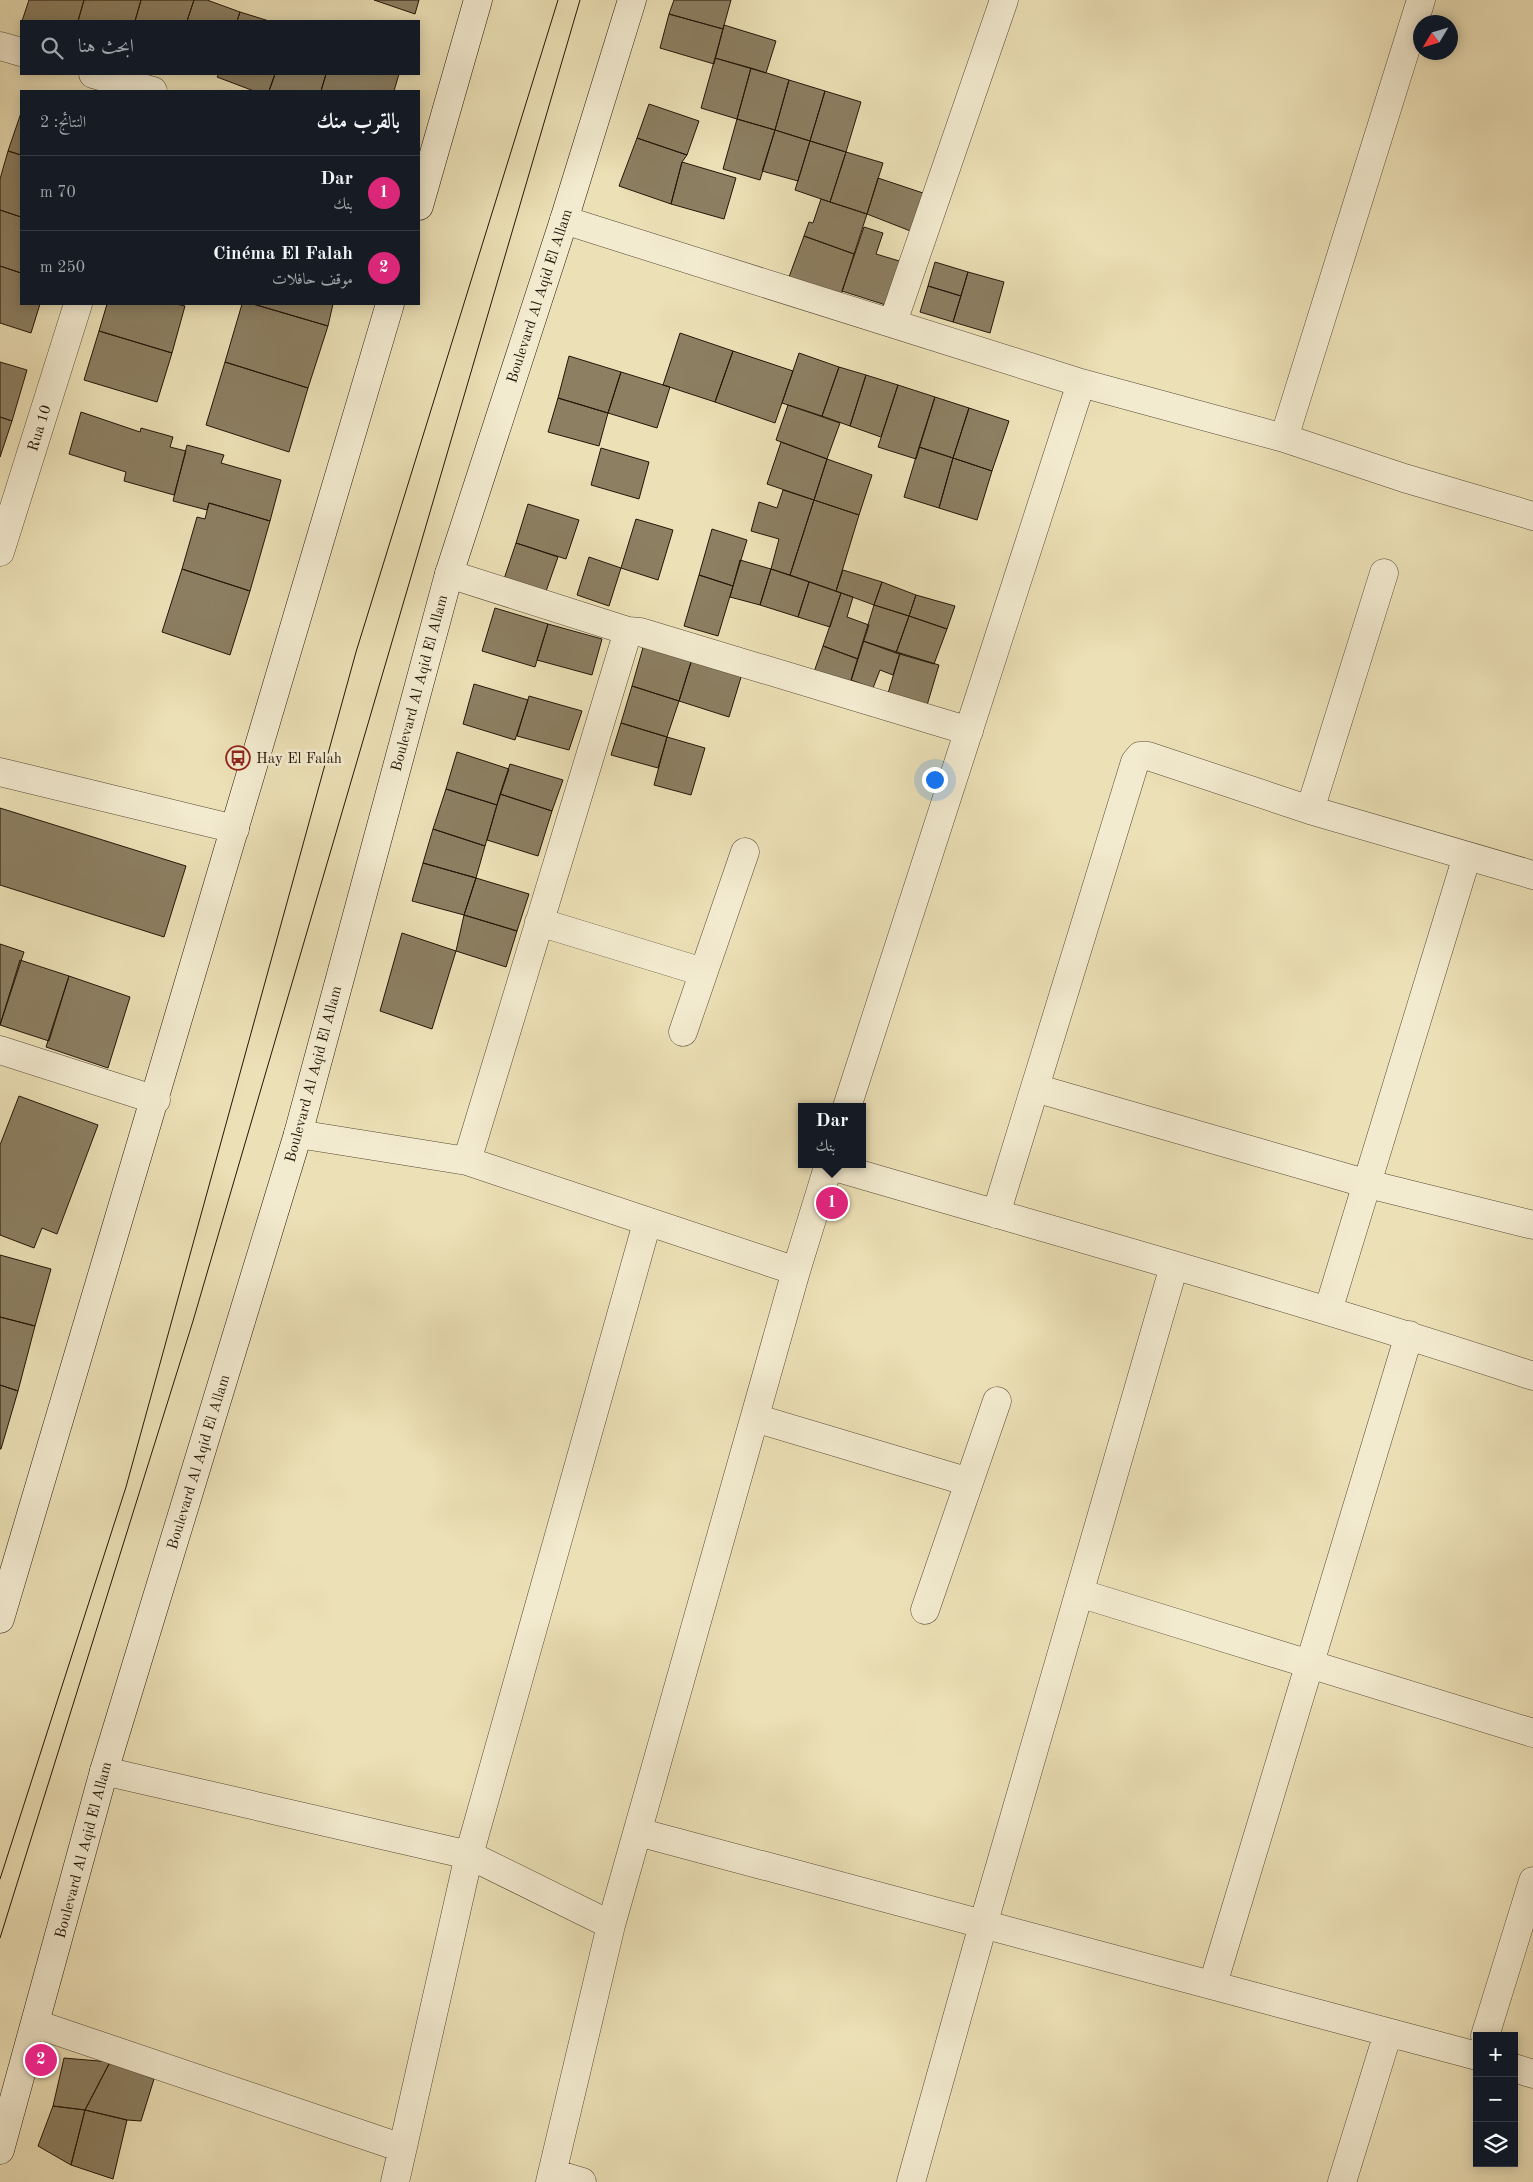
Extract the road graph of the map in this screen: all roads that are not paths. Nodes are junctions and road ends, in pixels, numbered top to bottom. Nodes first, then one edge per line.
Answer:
1 (478, 0) edge
2 (632, 0) edge
3 (1004, 0) edge
4 (1421, 0) edge
5 (0, 46) edge
6 (20, 52) edge
7 (96, 75) edge
8 (146, 90) edge
9 (424, 166) edge
10 (420, 198) edge
11 (564, 220) junction
12 (78, 305) edge
13 (390, 305) edge
14 (893, 322) junction
15 (1081, 383) junction
16 (1284, 438) junction
17 (1533, 516) edge
18 (0, 552) edge
19 (1384, 573) dead end
20 (449, 574) junction
21 (628, 631) junction
22 (969, 731) junction
23 (0, 772) edge
24 (1310, 810) junction
25 (235, 829) junction
26 (745, 852) dead end
27 (1467, 856) junction
28 (1533, 875) edge
29 (539, 922) junction
30 (704, 972) junction
31 (683, 1032) dead end
32 (0, 1050) edge
33 (1035, 1088) junction
34 (156, 1100) junction
35 (849, 1103) edge
36 (298, 1134) junction
37 (467, 1161) junction
38 (828, 1168) edge
39 (839, 1168) edge
40 (1368, 1184) junction
41 (996, 1214) junction
42 (647, 1223) junction
43 (1533, 1225) edge
44 (1174, 1266) junction
45 (796, 1271) junction
46 (1328, 1311) junction
47 (1410, 1335) junction
48 (1533, 1376) edge
49 (997, 1401) dead end
50 (755, 1418) junction
51 (969, 1482) junction
52 (1079, 1593) junction
53 (925, 1610) dead end
54 (0, 1619) edge
55 (1310, 1662) junction
56 (1533, 1733) edge
57 (104, 1771) junction
58 (638, 1832) junction
59 (470, 1855) junction
60 (1533, 1881) edge
61 (611, 1925) junction
62 (983, 1925) junction
63 (1213, 1984) junction
64 (36, 2024) junction
65 (1486, 2032) edge
66 (1388, 2033) junction
67 (1473, 2055) edge
68 (1518, 2069) edge
69 (1533, 2074) edge
70 (402, 2148) junction
71 (0, 2150) edge
72 (551, 2178) edge
73 (395, 2182) edge
74 (582, 2182) edge
75 (911, 2182) edge
76 (1342, 2182) edge

1 - 9 street
2 - 11 street, Boulevard Al Aqid El Allam
3 - 14 street
4 - 16 street
5 - 6 street
7 - 8 street
9 - 10 street
11 - 14 street
11 - 20 street, Boulevard Al Aqid El Allam
12 - 18 street, Rua 10
13 - 25 street
14 - 15 street
15 - 16 street
15 - 22 street
16 - 17 street
19 - 24 street
20 - 21 street
20 - 36 street, Boulevard Al Aqid El Allam
21 - 22 street
21 - 29 street
22 - 35 street
23 - 25 street
24 - 27 street
24 - 33 street
25 - 34 street
26 - 30 street
27 - 28 street
27 - 40 street
29 - 30 street
29 - 37 street
30 - 31 street
32 - 34 street
33 - 40 street
33 - 41 street
34 - 54 street
36 - 37 street
36 - 57 street, Boulevard Al Aqid El Allam
37 - 42 street
38 - 45 street
39 - 41 street
40 - 43 street
40 - 46 street
41 - 44 street
42 - 45 street
42 - 59 street
44 - 46 street
44 - 52 street
45 - 50 street
46 - 47 street
47 - 48 street
47 - 55 street
49 - 51 street
50 - 51 street
50 - 58 street
51 - 53 street
52 - 55 street
52 - 62 street
55 - 56 street
55 - 63 street
57 - 59 street
57 - 64 street, Boulevard Al Aqid El Allam
58 - 61 street
58 - 62 street
59 - 61 street
59 - 70 street
60 - 65 street
61 - 72 street
62 - 63 street
62 - 75 street
63 - 66 street
64 - 70 street
64 - 71 street, Boulevard Al Aqid El Allam
66 - 67 street
66 - 76 street
68 - 69 street
70 - 73 street
72 - 74 street

